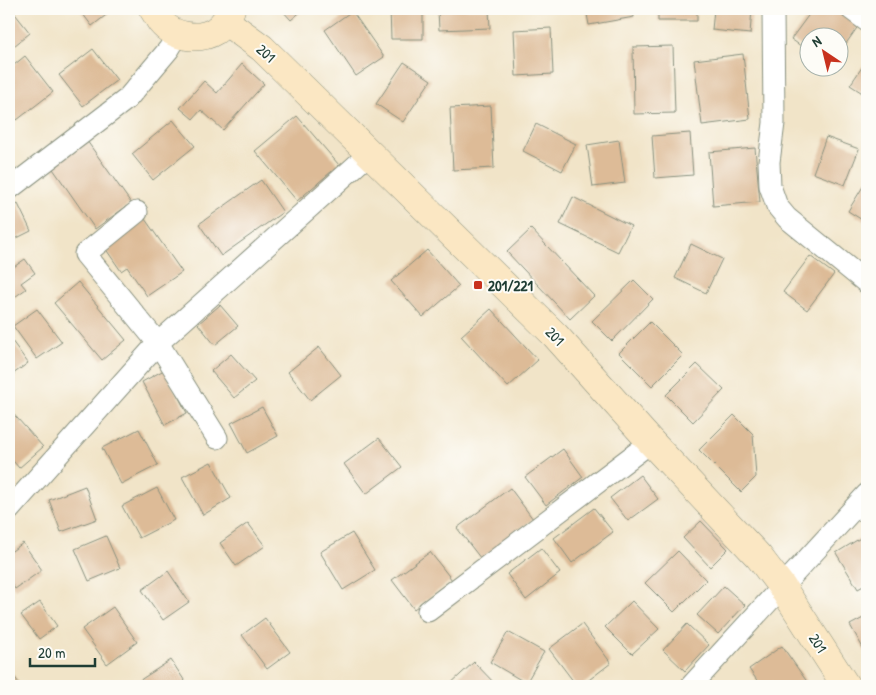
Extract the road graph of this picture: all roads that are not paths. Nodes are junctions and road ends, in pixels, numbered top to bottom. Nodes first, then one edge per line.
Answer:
1 (153, 9) edge
2 (772, 9) edge
3 (851, 9) edge
4 (228, 15) edge
5 (867, 21) edge
6 (178, 34) junction
7 (370, 153) junction
8 (9, 189) edge
9 (136, 212) dead end
10 (867, 283) edge
11 (158, 343) junction
12 (217, 438) dead end
13 (651, 442) junction
14 (867, 494) edge
15 (9, 510) edge
16 (782, 587) junction
17 (428, 611) dead end
18 (691, 686) edge
19 (846, 686) edge

1 - 6 street
2 - 10 street
3 - 5 street
4 - 6 street
4 - 7 street, 201
6 - 8 street
7 - 11 street
7 - 13 street, 201
9 - 11 street
11 - 12 street
11 - 15 street
13 - 16 street, 201
13 - 17 street
14 - 16 street
16 - 18 street
16 - 19 street, 201

